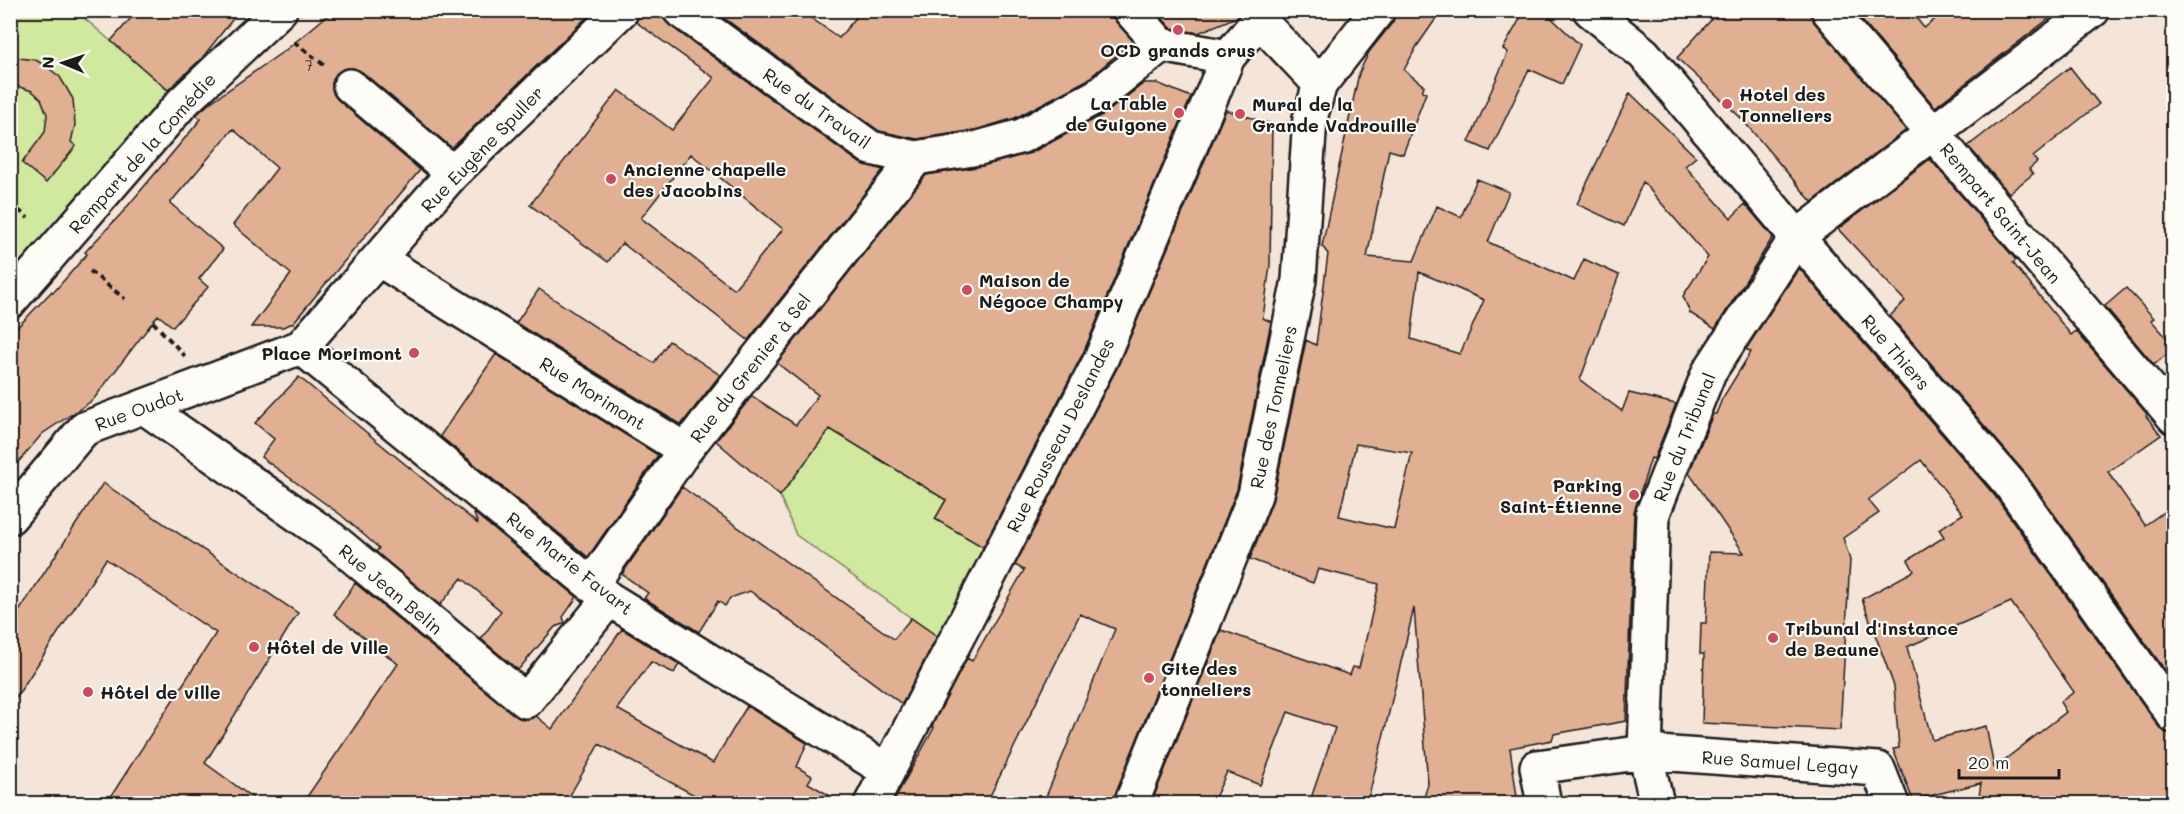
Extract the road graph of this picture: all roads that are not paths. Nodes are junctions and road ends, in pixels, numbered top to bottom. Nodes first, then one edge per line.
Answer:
1 (622, 10) edge
2 (680, 10) edge
3 (1130, 10) edge
4 (1378, 10) edge
5 (1590, 10) edge
6 (1828, 10) edge
7 (2093, 10) edge
8 (1258, 15) edge
9 (274, 16) edge
10 (1161, 45) junction
11 (1228, 57) junction
12 (1320, 84) junction
13 (350, 86) road end
14 (1933, 133) junction
15 (916, 158) junction
16 (453, 173) junction
17 (1797, 237) junction
18 (380, 260) junction
19 (10, 301) edge
20 (302, 347) junction
21 (144, 407) junction
22 (2174, 417) edge
23 (685, 450) junction
24 (10, 517) edge
25 (601, 591) junction
26 (2174, 716) edge
27 (1645, 752) junction
28 (888, 771) junction
29 (872, 804) edge
30 (1131, 804) edge
31 (1544, 804) edge
32 (1657, 804) edge
33 (1892, 804) edge

1 - 16 street, Rue Eugène Spuller
2 - 15 street, Rue du Travail
3 - 10 street
4 - 12 street, Rue des Tonneliers
5 - 17 street, Rue Thiers
6 - 14 street, Rempart Saint-Jean
7 - 14 street, Rue du Tribunal
8 - 11 street, Rue Rousseau Deslandes
8 - 12 street
9 - 19 street, Rempart de la Comédie
10 - 11 street
10 - 15 street, Rue du Travail
11 - 28 street, Rue Rousseau Deslandes
12 - 30 street, Rue des Tonneliers
13 - 16 street
14 - 17 street, Rue du Tribunal
14 - 22 street, Rempart Saint-Jean
15 - 23 street, Rue du Grenier à Sel
16 - 18 street, Rue Eugène Spuller
17 - 26 street, Rue Thiers
17 - 27 street, Rue du Tribunal
18 - 20 street, Rue Eugène Spuller
18 - 23 street, Rue Morimont
20 - 21 street, Rue Oudot
20 - 25 street, Rue Marie Favart
21 - 24 street, Rue Oudot
21 - 25 street, Rue Jean Belin
23 - 25 street, Rue du Grenier à Sel
25 - 28 street, Rue Marie Favart
27 - 31 street
27 - 32 street, Rue du Tribunal
27 - 33 street, Rue Samuel Legay
28 - 29 street, Rue Rousseau Deslandes

